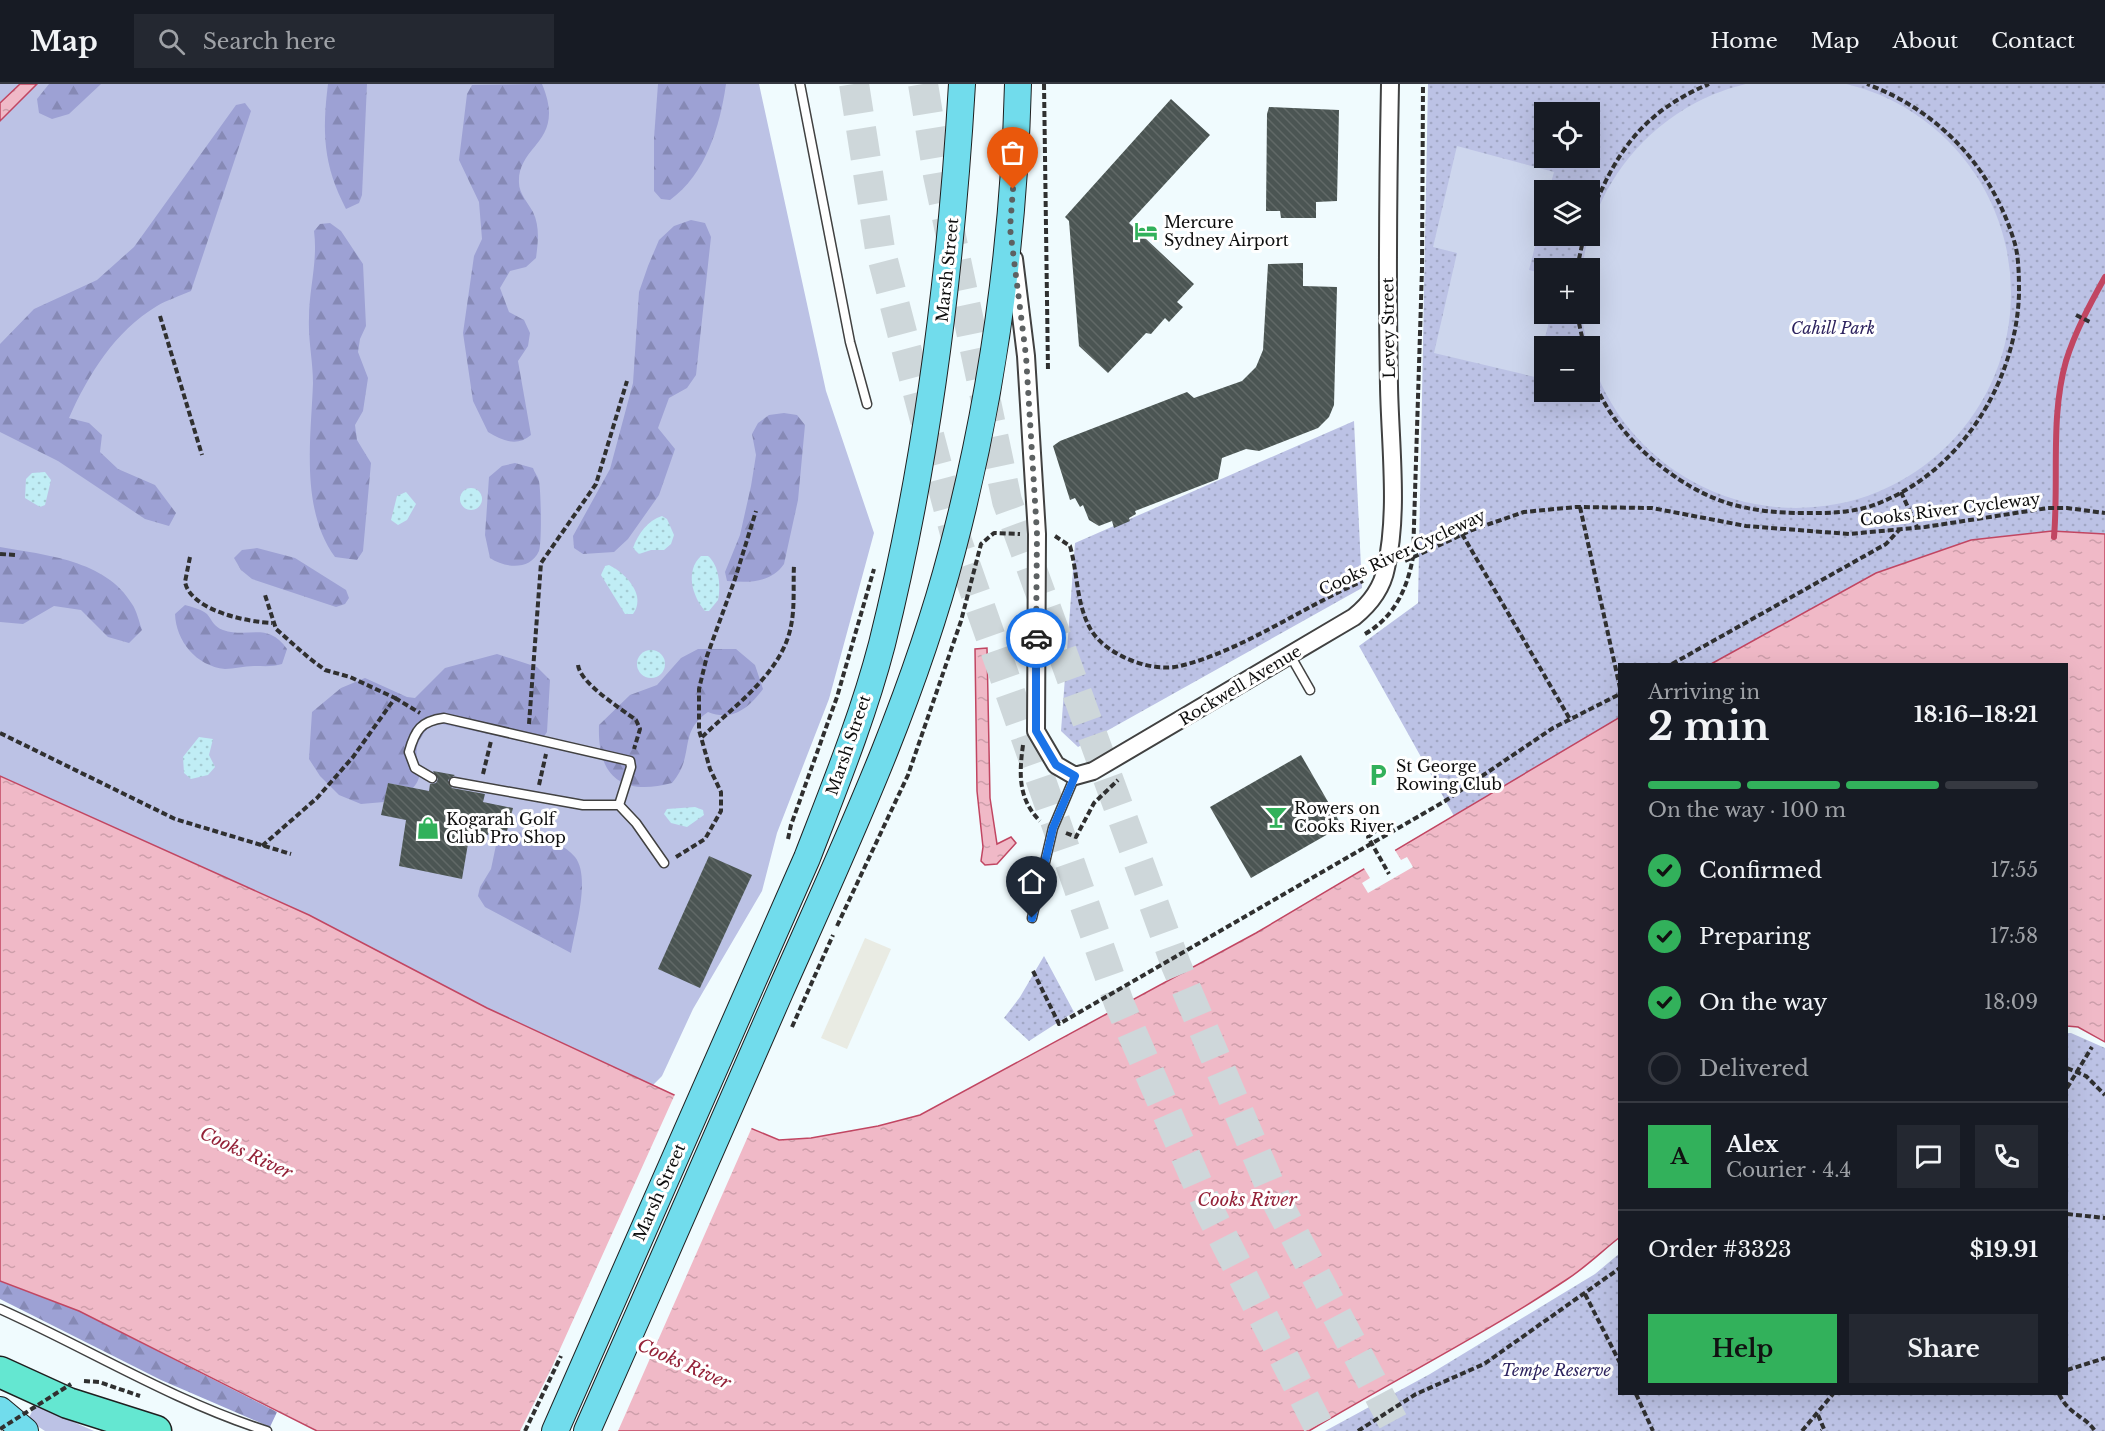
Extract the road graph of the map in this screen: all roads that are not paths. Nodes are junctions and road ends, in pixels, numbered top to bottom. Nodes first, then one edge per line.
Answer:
1 (800, 84) edge
2 (962, 84) edge
3 (972, 84) edge
4 (1018, 84) edge
5 (1390, 84) edge
6 (958, 148) junction
7 (1010, 228) junction
8 (867, 404) dead end
9 (1386, 571) joint
10 (1290, 655) junction
11 (1310, 690) dead end
12 (1075, 776) junction
13 (432, 778) dead end
14 (454, 782) dead end
15 (619, 805) junction
16 (664, 863) road end
17 (1032, 918) dead end
18 (0, 1308) edge
19 (584, 1363) junction
20 (0, 1372) edge
21 (612, 1375) junction
22 (0, 1410) edge
23 (0, 1427) edge
24 (8, 1431) edge
25 (25, 1431) edge
26 (156, 1431) edge
27 (267, 1431) edge
28 (544, 1431) edge
29 (555, 1431) edge
30 (587, 1431) edge
31 (594, 1431) edge

1 - 8 lane
2 - 6 main road, Marsh Street
3 - 6 main road
4 - 7 main road, Marsh Street
5 - 9 street, Levey Street
6 - 19 main road, Marsh Street
7 - 12 street, Marsh Street
7 - 21 main road, Marsh Street
9 - 10 street, Rockwell Avenue
10 - 11 lane
10 - 12 street, Rockwell Avenue
12 - 17 lane
13 - 15 lane
14 - 15 lane
15 - 16 lane
18 - 27 lane
19 - 28 main road
19 - 29 main road
20 - 26 highway
21 - 30 main road
21 - 31 main road
22 - 25 main road
23 - 24 main road

